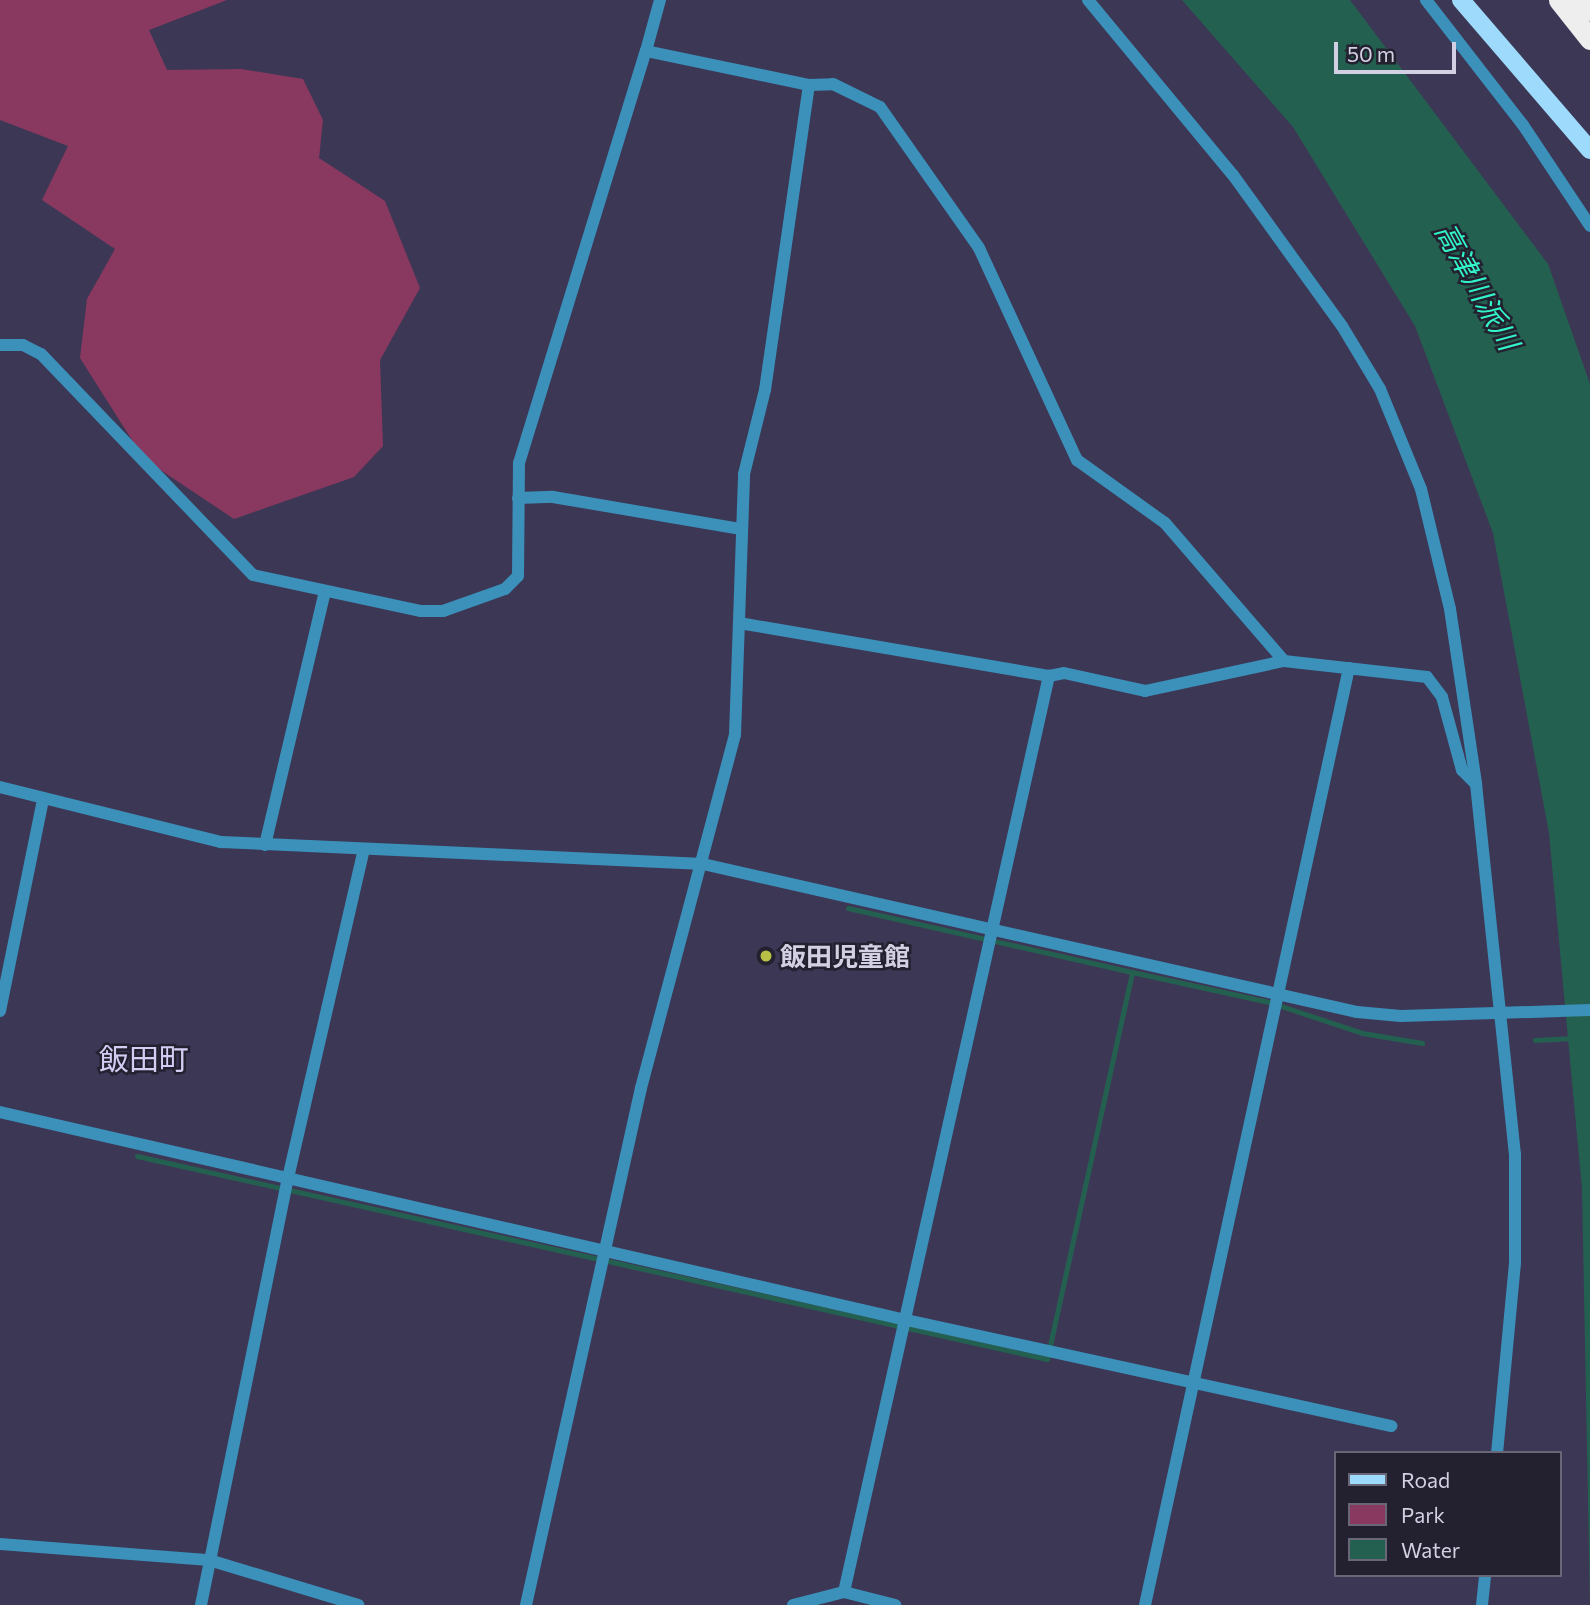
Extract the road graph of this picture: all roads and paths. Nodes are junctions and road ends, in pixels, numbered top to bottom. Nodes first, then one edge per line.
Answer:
1 (660, 0) edge
2 (1088, 0) edge
3 (1426, 0) edge
4 (1461, 0) edge
5 (1559, 0) edge
6 (1582, 0) edge
7 (1590, 10) edge
8 (1590, 39) edge
9 (646, 51) junction
10 (809, 85) junction
11 (1590, 150) edge
12 (1590, 226) edge
13 (0, 345) edge
14 (518, 498) junction
15 (741, 528) junction
16 (325, 590) junction
17 (739, 623) junction
18 (1284, 660) junction
19 (1349, 668) junction
20 (1049, 676) junction
21 (1476, 784) junction
22 (0, 787) edge
23 (43, 799) junction
24 (265, 845) junction
25 (364, 850) junction
26 (704, 864) junction
27 (991, 928) junction
28 (1278, 994) junction
29 (1590, 1010) edge
30 (0, 1011) edge
31 (1499, 1014) junction
32 (0, 1112) edge
33 (288, 1178) junction
34 (608, 1251) junction
35 (902, 1320) junction
36 (1194, 1383) junction
37 (1391, 1426) dead end
38 (1497, 1451) edge
39 (0, 1544) edge
40 (209, 1560) junction
41 (1485, 1577) edge
42 (844, 1592) junction
43 (201, 1605) edge
44 (358, 1605) edge
45 (526, 1605) edge
46 (793, 1605) edge
47 (895, 1605) edge
48 (1145, 1605) edge
49 (1482, 1605) edge

1 - 9 street
2 - 21 street
3 - 12 street
4 - 11 main road
5 - 8 highway
6 - 7 highway
9 - 10 street
9 - 14 street
10 - 15 street
10 - 18 street
13 - 16 street
14 - 15 street
14 - 16 street
15 - 17 street
16 - 24 street
17 - 20 street
17 - 26 street
18 - 19 street
18 - 20 street
19 - 21 street
19 - 28 street
20 - 27 street
21 - 31 street
22 - 23 street
23 - 24 street
23 - 30 street
24 - 25 street
25 - 26 street
25 - 33 street
26 - 27 street
26 - 34 street
27 - 28 street
27 - 35 street
28 - 31 street
28 - 36 street
29 - 31 street
31 - 38 street
32 - 33 street
33 - 34 street
33 - 40 street
34 - 35 street
34 - 45 street
35 - 36 street
35 - 42 street
36 - 37 street
36 - 48 street
39 - 40 street
40 - 43 street
40 - 44 street
41 - 49 street
42 - 46 street
42 - 47 street

